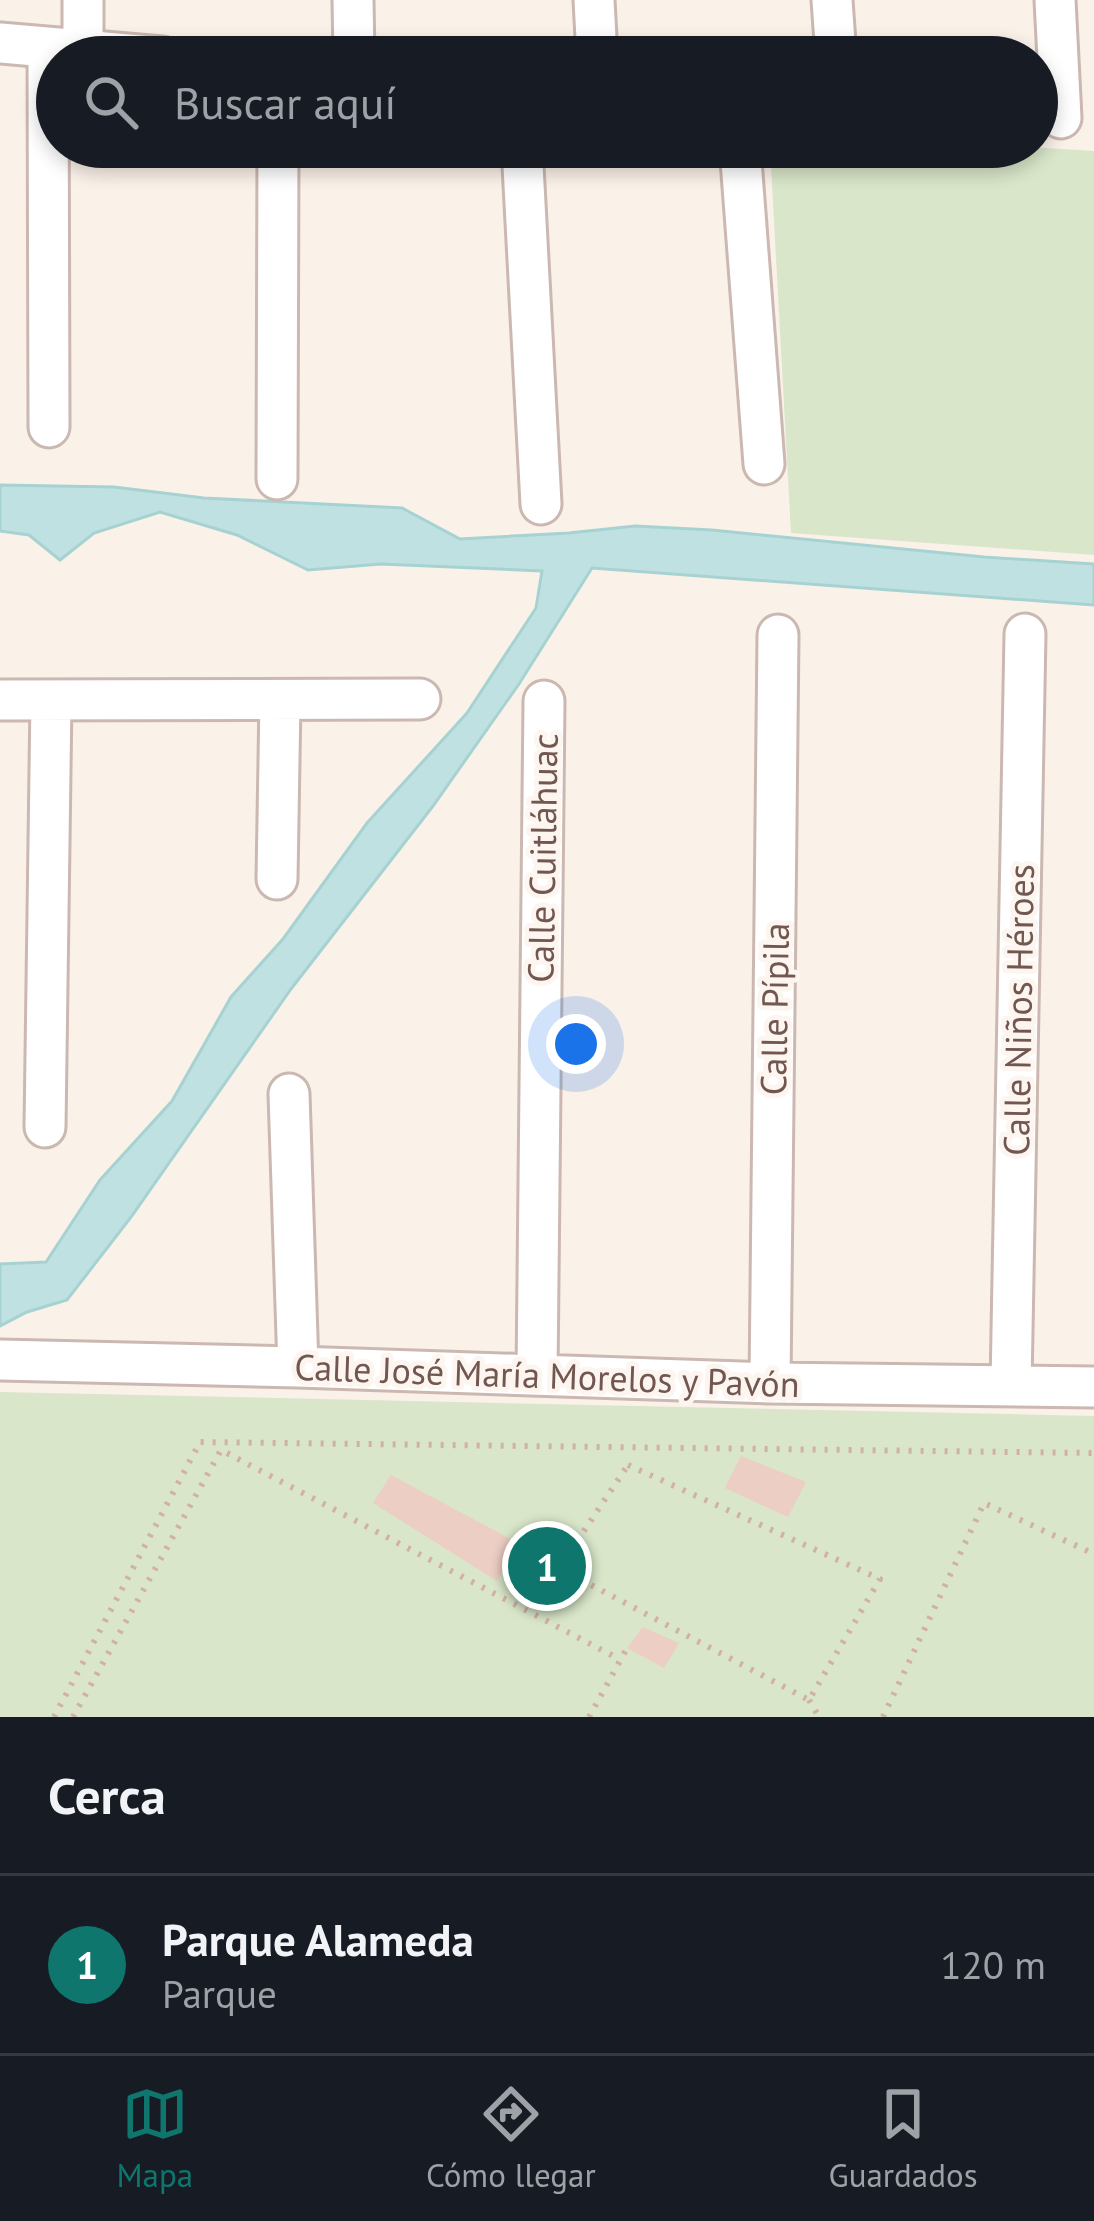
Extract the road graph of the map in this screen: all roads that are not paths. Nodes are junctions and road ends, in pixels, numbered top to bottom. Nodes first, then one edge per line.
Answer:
1 (83, 0) edge
2 (352, 0) edge
3 (594, 0) edge
4 (832, 0) edge
5 (1055, 0) edge
6 (70, 36) edge
7 (353, 36) edge
8 (596, 36) edge
9 (835, 36) edge
10 (1058, 36) edge
11 (1058, 39) edge
12 (0, 44) edge
13 (36, 47) edge
14 (1064, 118) edge
15 (60, 168) edge
16 (278, 168) edge
17 (523, 168) edge
18 (742, 168) edge
19 (49, 427) dead end
20 (764, 464) dead end
21 (278, 479) dead end
22 (541, 504) dead end
23 (1025, 634) dead end
24 (778, 635) dead end
25 (420, 699) dead end
26 (0, 700) edge
27 (51, 700) junction
28 (280, 700) junction
29 (544, 701) dead end
30 (277, 879) dead end
31 (290, 1094) dead end
32 (45, 1126) dead end
33 (0, 1360) edge
34 (298, 1366) junction
35 (538, 1375) junction
36 (770, 1383) junction
37 (1011, 1385) junction
38 (1094, 1387) edge

1 - 6 street
2 - 7 street
3 - 8 street
4 - 9 street
5 - 10 street
11 - 14 street
12 - 13 street
15 - 19 street
16 - 21 street
17 - 22 street
18 - 20 street
23 - 37 street, Calle Niños Héroes
24 - 36 street, Calle Pípila
25 - 28 street
26 - 27 street
27 - 28 street
27 - 32 street
28 - 30 street
29 - 35 street, Calle Cuitláhuac
31 - 34 street
33 - 34 street, Calle José María Morelos y Pavón
34 - 35 street, Calle José María Morelos y Pavón
35 - 36 street, Calle José María Morelos y Pavón
36 - 37 street, Calle José María Morelos y Pavón
37 - 38 street, Calle José María Morelos y Pavón

